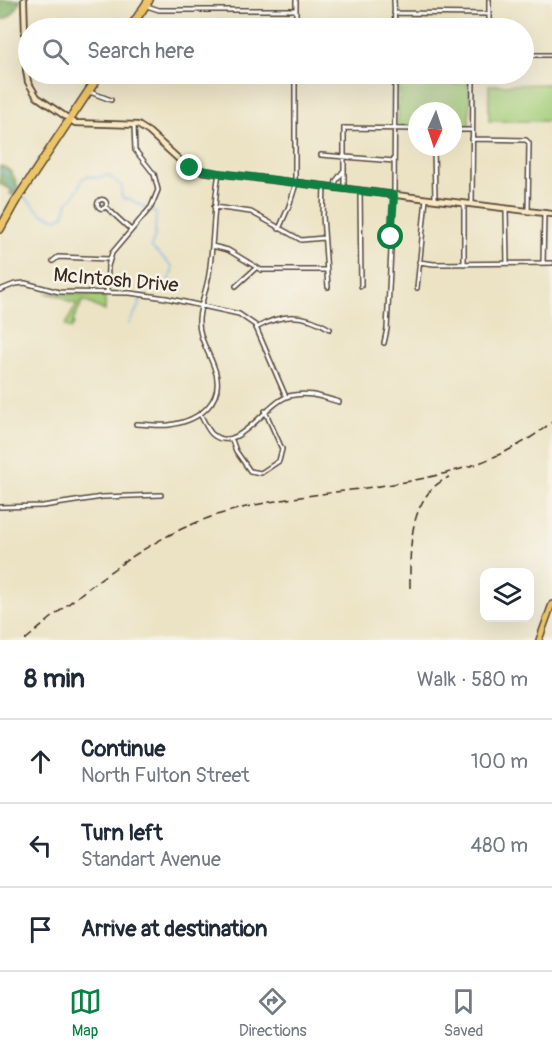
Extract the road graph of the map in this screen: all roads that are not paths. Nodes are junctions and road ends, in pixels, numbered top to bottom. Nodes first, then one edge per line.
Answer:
1 (24, 0) edge
2 (296, 0) edge
3 (394, 0) edge
4 (489, 0) edge
5 (147, 2) edge
6 (296, 10) junction
7 (394, 14) junction
8 (489, 14) junction
9 (25, 18) edge
10 (137, 18) edge
11 (296, 18) edge
12 (394, 18) edge
13 (489, 18) edge
14 (534, 55) edge
15 (552, 55) edge
16 (29, 84) edge
17 (93, 84) edge
18 (295, 84) edge
19 (395, 84) edge
20 (473, 84) edge
21 (88, 92) junction
22 (111, 100) dead end
23 (70, 119) junction
24 (134, 124) junction
25 (394, 129) junction
26 (408, 129) edge
27 (462, 130) edge
28 (472, 130) junction
29 (472, 139) junction
30 (321, 154) dead end
31 (344, 156) junction
32 (434, 156) edge
33 (394, 161) junction
34 (344, 170) junction
35 (219, 173) junction
36 (295, 183) junction
37 (324, 186) junction
38 (335, 188) junction
39 (344, 189) junction
40 (360, 191) junction
41 (394, 195) junction
42 (426, 199) junction
43 (435, 200) junction
44 (464, 204) junction
45 (472, 205) junction
46 (106, 207) dead end
47 (214, 207) junction
48 (506, 210) junction
49 (528, 212) junction
50 (544, 214) junction
51 (552, 214) edge
52 (0, 229) edge
53 (279, 229) junction
54 (131, 230) junction
55 (324, 238) junction
56 (211, 246) junction
57 (109, 259) junction
58 (53, 261) dead end
59 (419, 262) junction
60 (507, 263) junction
61 (543, 263) junction
62 (552, 263) edge
63 (464, 264) junction
64 (256, 268) junction
65 (327, 270) junction
66 (236, 286) dead end
67 (361, 286) dead end
68 (328, 287) dead end
69 (417, 288) dead end
70 (0, 290) edge
71 (107, 292) junction
72 (202, 305) junction
73 (256, 328) junction
74 (330, 329) dead end
75 (384, 343) dead end
76 (286, 397) junction
77 (339, 402) dead end
78 (265, 411) junction
79 (200, 414) junction
80 (136, 424) dead end
81 (232, 440) junction
82 (161, 495) dead end
83 (0, 507) edge
84 (552, 604) edge
85 (539, 640) edge

1 - 9 street
2 - 6 street
3 - 7 street
4 - 8 street
5 - 6 street
5 - 10 highway
6 - 11 street
7 - 8 street
7 - 12 street
8 - 13 street
14 - 15 street
16 - 23 street
17 - 21 highway
18 - 36 street
19 - 25 street
20 - 28 street
21 - 22 street
21 - 23 highway
23 - 24 street
23 - 52 highway
24 - 35 street
24 - 54 street
25 - 26 street
25 - 31 street
25 - 33 street
27 - 28 street
28 - 29 street
29 - 45 street
29 - 49 street
30 - 31 street
31 - 33 street
31 - 34 street
32 - 43 street
33 - 41 street
34 - 38 street
34 - 39 street
35 - 36 street
35 - 47 street
36 - 37 street
36 - 53 street
37 - 38 street
37 - 55 street
38 - 39 street
39 - 40 street
40 - 41 street
40 - 67 street
41 - 42 street
41 - 75 street
42 - 43 street
42 - 59 street
43 - 44 street
44 - 45 street
44 - 63 street
45 - 48 street
46 - 54 street
47 - 53 street
47 - 56 street
48 - 49 street
48 - 60 street
49 - 50 street
50 - 51 street
50 - 61 street
53 - 55 street
54 - 57 street
55 - 65 street
56 - 64 street
56 - 72 street
57 - 58 street
57 - 71 street
59 - 63 street
59 - 69 street
60 - 61 street
60 - 63 street
61 - 62 street
64 - 65 street
64 - 66 street
65 - 68 street
70 - 71 street, McIntosh Drive
71 - 72 street, McIntosh Drive
72 - 73 street, McIntosh Drive
72 - 79 street
73 - 74 street
73 - 76 street
76 - 77 street
76 - 78 street
78 - 81 street
78 - 81 street
79 - 80 street
79 - 81 street
82 - 83 street
84 - 85 main road

